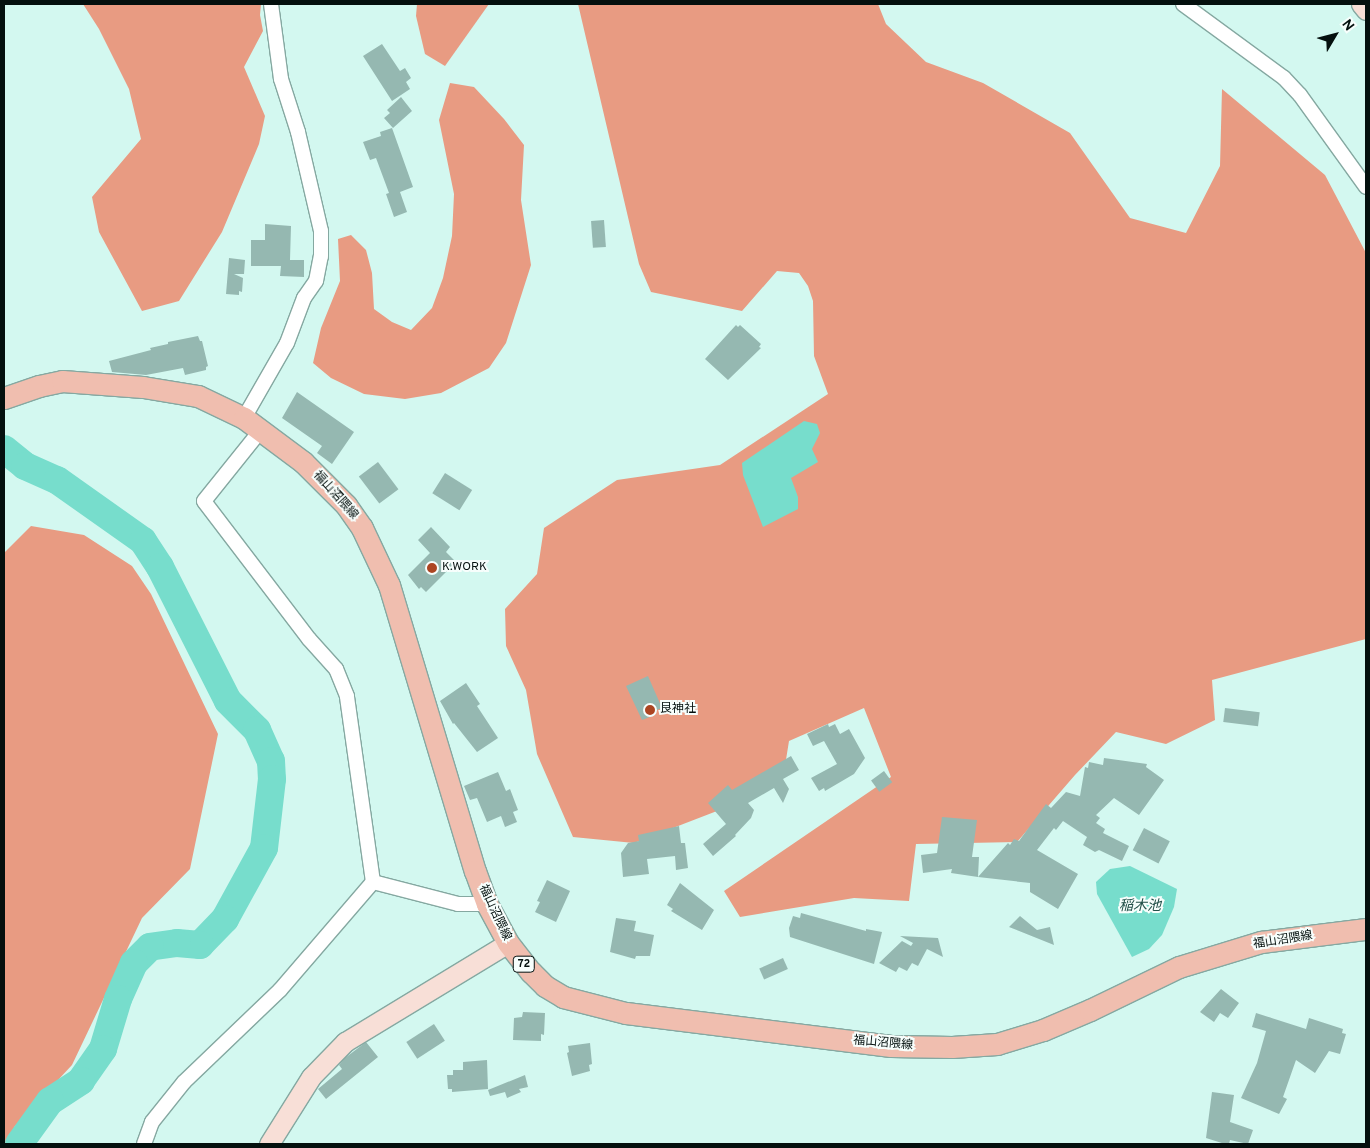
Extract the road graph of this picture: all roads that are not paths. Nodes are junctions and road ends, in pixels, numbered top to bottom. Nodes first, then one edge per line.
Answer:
1 (271, 4) edge
2 (1183, 4) edge
3 (1361, 4) edge
4 (1366, 10) edge
5 (1366, 187) edge
6 (4, 398) edge
7 (252, 424) junction
8 (373, 882) junction
9 (487, 904) junction
10 (1366, 928) edge
11 (508, 943) junction
12 (144, 1144) edge
13 (269, 1144) edge

1 - 7 street
2 - 5 street
3 - 4 street
6 - 7 main road, 福山沼隈線 / 72
7 - 8 street
7 - 9 main road, 福山沼隈線 / 72
8 - 9 street
8 - 12 street
9 - 11 main road, 福山沼隈線 / 72
10 - 11 main road, 福山沼隈線 / 72
11 - 13 street

